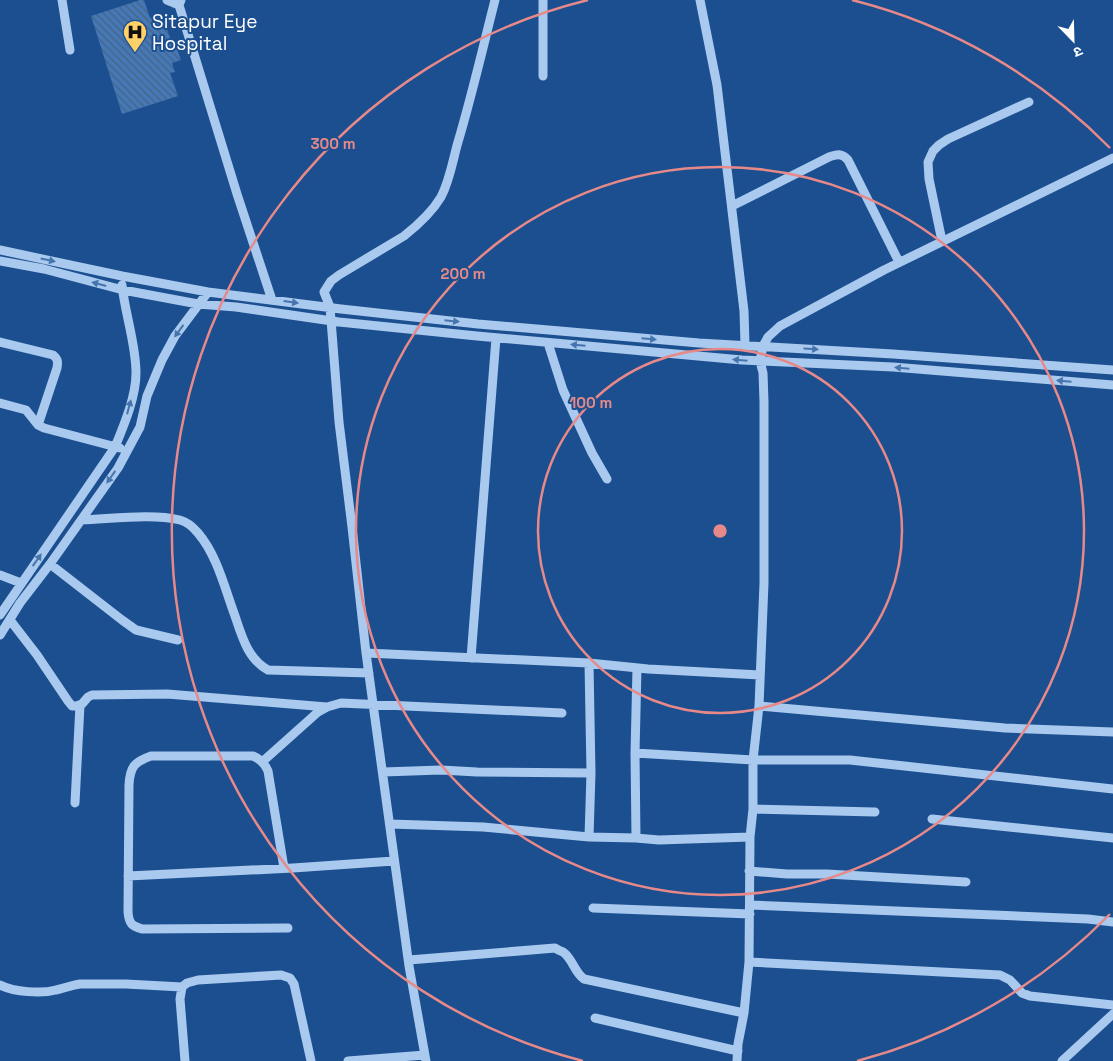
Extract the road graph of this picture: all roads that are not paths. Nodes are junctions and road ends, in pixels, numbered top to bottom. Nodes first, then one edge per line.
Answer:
1 (62, 0) edge
2 (167, 0) edge
3 (495, 0) edge
4 (543, 0) edge
5 (700, 0) edge
6 (180, 3) edge
7 (70, 50) dead end
8 (543, 76) dead end
9 (1029, 102) dead end
10 (1113, 158) edge
11 (732, 206) junction
12 (942, 242) junction
13 (0, 250) edge
14 (0, 261) edge
15 (899, 262) junction
16 (122, 276) junction
17 (123, 290) junction
18 (208, 292) junction
19 (272, 300) junction
20 (198, 304) junction
21 (330, 307) junction
22 (330, 320) junction
23 (496, 338) junction
24 (0, 342) edge
25 (548, 343) junction
26 (746, 346) junction
27 (763, 346) junction
28 (760, 362) junction
29 (1113, 370) edge
30 (1113, 385) edge
31 (0, 402) edge
32 (38, 425) junction
33 (115, 447) junction
34 (127, 451) junction
35 (607, 479) dead end
36 (81, 520) junction
37 (50, 564) junction
38 (0, 575) edge
39 (22, 583) junction
40 (0, 615) edge
41 (10, 620) junction
42 (0, 635) edge
43 (178, 640) dead end
44 (366, 653) junction
45 (471, 658) junction
46 (590, 663) junction
47 (637, 668) junction
48 (369, 672) junction
49 (760, 675) junction
50 (373, 704) junction
51 (80, 705) junction
52 (759, 706) junction
53 (327, 707) junction
54 (562, 713) dead end
55 (1113, 732) edge
56 (635, 753) junction
57 (754, 760) junction
58 (262, 762) junction
59 (383, 772) junction
60 (591, 773) junction
61 (1113, 788) edge
62 (75, 804) dead end
63 (753, 809) junction
64 (875, 812) dead end
65 (932, 819) dead end
66 (390, 824) junction
67 (750, 837) junction
68 (589, 838) junction
69 (636, 838) junction
70 (1113, 838) edge
71 (394, 861) junction
72 (284, 868) junction
73 (749, 871) junction
74 (128, 876) junction
75 (966, 882) dead end
76 (593, 908) dead end
77 (750, 909) junction
78 (1113, 922) edge
79 (288, 928) dead end
80 (408, 960) junction
81 (749, 962) junction
82 (0, 986) edge
83 (182, 987) junction
84 (1113, 1006) edge
85 (744, 1013) junction
86 (1113, 1014) edge
87 (595, 1018) dead end
88 (738, 1051) junction
89 (425, 1058) edge
90 (185, 1061) edge
91 (312, 1061) edge
92 (348, 1061) edge
93 (737, 1061) edge
94 (1062, 1061) edge

1 - 7 street
2 - 6 street
3 - 21 street
4 - 8 street
5 - 11 street
6 - 19 street
9 - 12 street
10 - 12 street
11 - 15 street
11 - 26 street
12 - 15 street
13 -> 16 street
17 -> 14 street
15 - 27 street
16 - 17 street
16 - 18 street
17 - 20 street
33 -> 17 street
18 - 19 street
18 - 20 street
19 -> 21 street
20 - 22 street
20 -> 34 street
21 - 22 street
21 -> 26 street
22 - 23 street
22 - 44 street
23 - 25 street
23 - 45 street
24 - 32 street
28 -> 25 street
25 - 35 street
26 - 27 street
27 - 28 street
27 -> 29 street
30 -> 28 street
28 - 49 street
31 - 32 street
32 - 33 street
33 - 34 street
39 -> 33 street
34 -> 36 street
36 - 37 street
36 - 48 street
37 - 41 street
37 - 43 street
38 - 39 street
39 - 40 street
41 - 42 street
41 - 51 street
44 - 45 street
44 - 48 street
45 - 46 street
46 - 47 street
46 - 60 street
47 - 49 street
47 - 56 street
48 - 50 street
49 - 52 street
50 - 53 street
50 - 54 street
50 - 59 street
51 - 53 street
51 - 62 street
52 - 55 street
52 - 57 street
53 - 58 street
56 - 57 street
56 - 69 street
57 - 61 street
57 - 63 street
58 - 72 street
58 - 74 street
59 - 60 street
59 - 66 street
60 - 68 street
63 - 64 street
63 - 67 street
65 - 70 street
66 - 68 street
66 - 71 street
67 - 69 street
67 - 73 street
68 - 69 street
71 - 72 street
71 - 80 street
72 - 74 street
73 - 75 street
73 - 77 street
74 - 79 street
76 - 77 street
77 - 78 street
77 - 81 street
80 - 85 street
80 - 89 street
81 - 84 street
81 - 85 street
82 - 83 street
83 - 90 street
83 - 91 street
85 - 88 street
86 - 94 street
87 - 88 street
88 - 93 street
89 - 92 street

